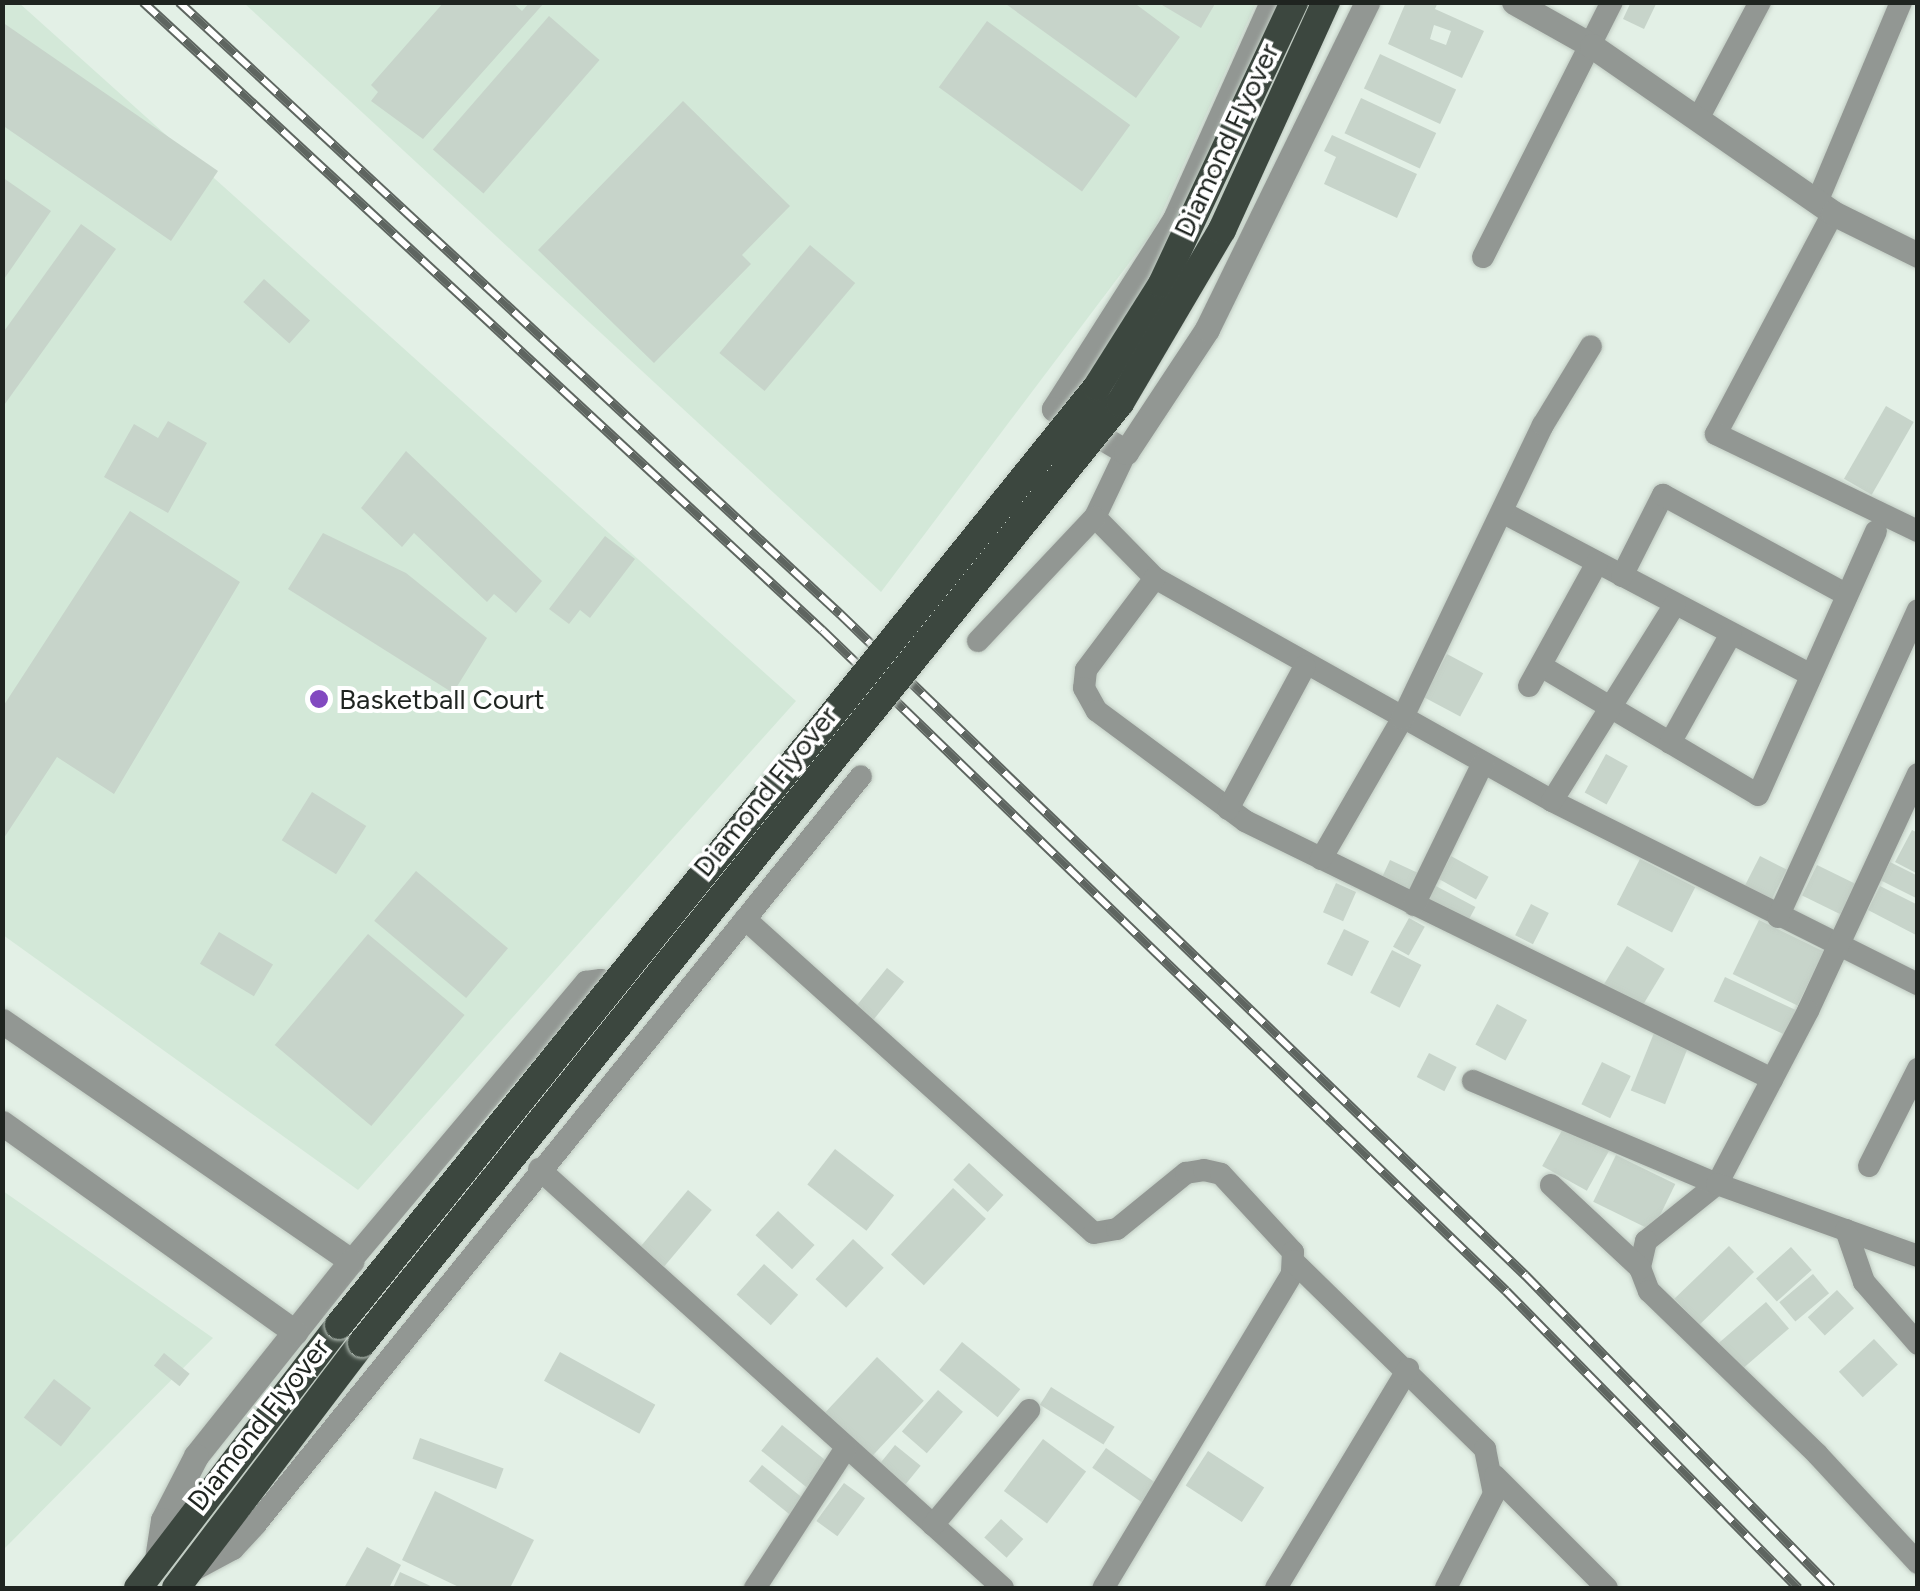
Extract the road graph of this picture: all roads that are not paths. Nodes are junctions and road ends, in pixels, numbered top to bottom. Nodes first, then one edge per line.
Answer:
1 (1272, 2) edge
2 (1294, 2) edge
3 (1326, 2) edge
4 (1367, 2) edge
5 (1514, 2) edge
6 (1612, 2) edge
7 (1760, 2) edge
8 (1901, 2) edge
9 (1592, 46) junction
10 (1698, 119) junction
11 (1825, 207) junction
12 (1918, 255) edge
13 (1482, 257) dead end
14 (1591, 346) dead end
15 (1126, 452) junction
16 (1502, 512) junction
17 (1095, 516) junction
18 (1918, 531) edge
19 (1876, 532) dead end
20 (1597, 563) junction
21 (1622, 576) junction
22 (1155, 578) junction
23 (1845, 594) junction
24 (1675, 604) junction
25 (1918, 610) edge
26 (1732, 634) junction
27 (978, 641) dead end
28 (1305, 666) junction
29 (1810, 675) junction
30 (1610, 707) junction
31 (1402, 719) junction
32 (1670, 743) junction
33 (1483, 763) junction
34 (1918, 774) edge
35 (861, 776) dead end
36 (1552, 801) junction
37 (1228, 809) junction
38 (1321, 859) junction
39 (1414, 905) junction
40 (1778, 917) junction
41 (745, 919) junction
42 (1838, 948) junction
43 (1918, 984) edge
44 (2, 1022) edge
45 (657, 1026) junction
46 (1918, 1068) edge
47 (1772, 1080) junction
48 (1473, 1082) dead end
49 (2, 1123) edge
50 (1870, 1166) dead end
51 (539, 1169) junction
52 (1716, 1184) junction
53 (1551, 1185) dead end
54 (1846, 1230) junction
55 (1918, 1256) edge
56 (351, 1261) junction
57 (1292, 1261) junction
58 (1640, 1268) junction
59 (296, 1332) junction
60 (1918, 1344) edge
61 (1408, 1369) junction
62 (1029, 1410) dead end
63 (846, 1448) junction
64 (1495, 1476) junction
65 (234, 1485) junction
66 (932, 1525) junction
67 (1918, 1563) edge
68 (172, 1576) edge
69 (138, 1588) edge
70 (755, 1588) edge
71 (1003, 1588) edge
72 (1103, 1588) edge
73 (1276, 1588) edge
74 (1446, 1588) edge
75 (1606, 1588) edge

1 - 15 street
2 - 65 highway, Diamond Flyover, bridge
3 - 65 highway, Diamond Flyover, bridge
4 - 15 street
5 - 9 street
6 - 9 street
7 - 10 street
8 - 11 street
9 - 10 street
9 - 13 street
10 - 11 street
11 - 12 street
11 - 18 street
14 - 16 street
15 - 17 street
16 - 20 street
16 - 31 street
17 - 22 street
17 - 27 street
19 - 23 street
20 - 21 street
20 - 30 street
21 - 23 street
21 - 24 street
22 - 28 street
22 - 37 street
23 - 29 street
24 - 26 street
24 - 30 street
25 - 40 street
26 - 29 street
26 - 32 street
28 - 31 street
28 - 37 street
29 - 32 street
30 - 32 street
30 - 36 street
31 - 33 street
31 - 38 street
33 - 36 street
33 - 39 street
34 - 42 street
35 - 41 street
36 - 40 street
37 - 38 street
38 - 39 street
39 - 47 street
40 - 42 street
41 - 45 street
41 - 57 street
42 - 43 street
42 - 47 street
44 - 56 street
45 - 51 street
45 - 56 street
46 - 50 street
47 - 52 street
48 - 52 street
49 - 59 street
51 - 63 street
51 - 68 street
52 - 54 street
52 - 58 street
53 - 58 street
54 - 55 street
54 - 60 street
56 - 59 street
57 - 61 street
57 - 72 street
58 - 67 street
59 - 68 street
61 - 64 street
61 - 73 street
62 - 66 street
63 - 66 street
63 - 70 street
64 - 74 street
64 - 75 street
65 - 68 highway, Diamond Flyover
66 - 71 street
68 - 69 highway, Diamond Flyover

